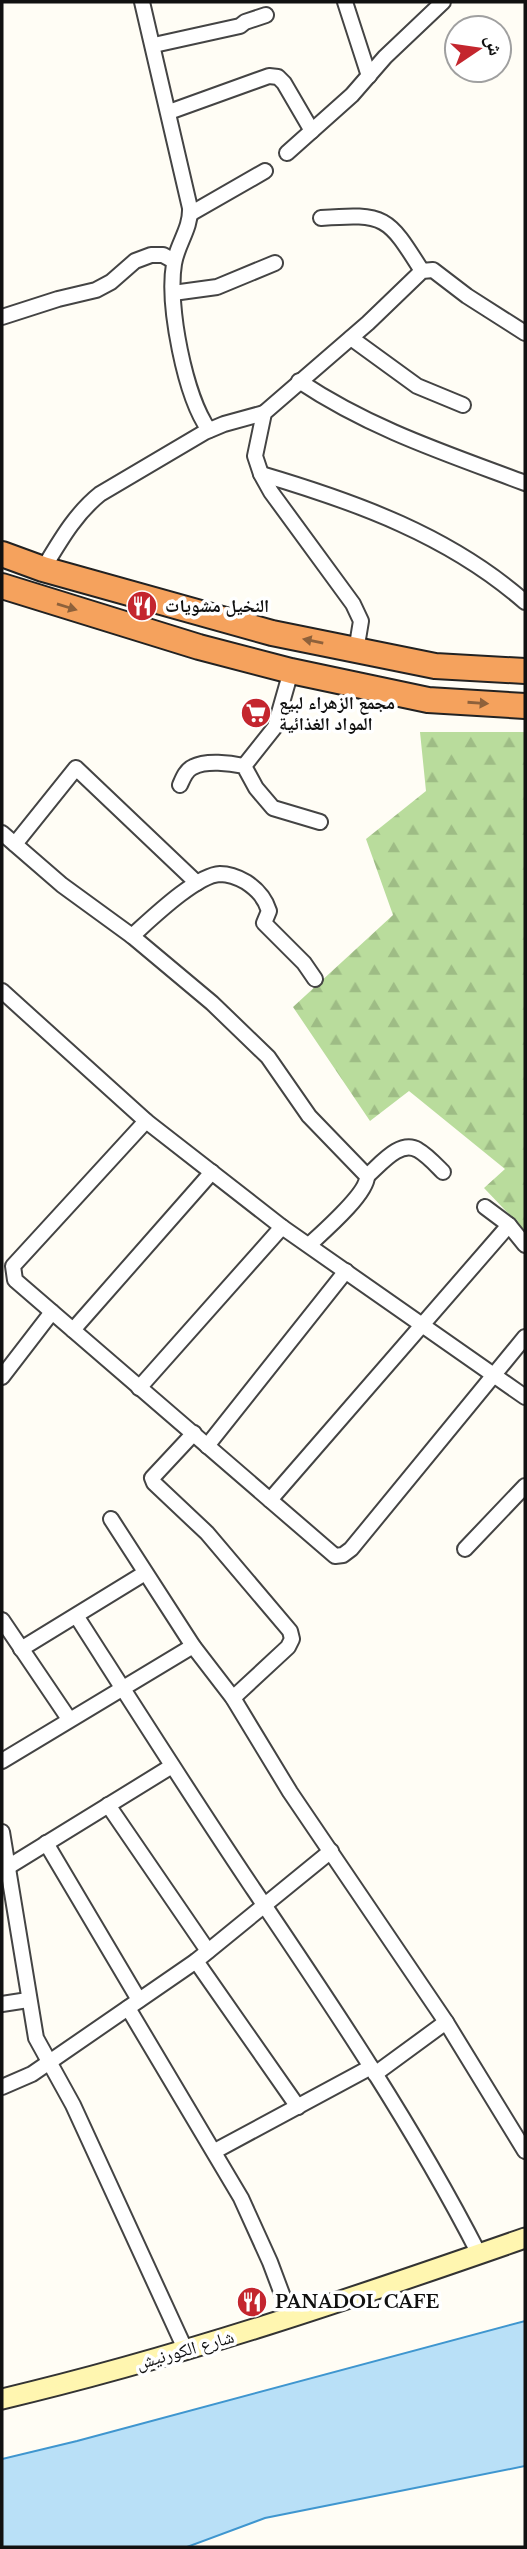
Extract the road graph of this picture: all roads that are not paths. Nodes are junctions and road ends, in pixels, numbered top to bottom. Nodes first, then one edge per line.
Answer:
1 (142, 2) edge
2 (345, 2) edge
3 (443, 2) edge
4 (266, 15) dead end
5 (154, 46) junction
6 (369, 76) junction
7 (169, 113) junction
8 (312, 131) junction
9 (288, 153) dead end
10 (265, 171) dead end
11 (190, 214) junction
12 (321, 218) dead end
13 (174, 261) junction
14 (275, 263) dead end
15 (422, 271) junction
16 (173, 293) junction
17 (2, 317) edge
18 (524, 330) edge
19 (351, 338) junction
20 (299, 381) junction
21 (463, 405) dead end
22 (264, 414) junction
23 (209, 430) junction
24 (261, 474) junction
25 (525, 483) edge
26 (2, 554) edge
27 (43, 569) junction
28 (2, 586) edge
29 (525, 602) edge
30 (356, 651) junction
31 (435, 666) junction
32 (291, 671) junction
33 (525, 671) edge
34 (349, 684) junction
35 (428, 700) junction
36 (525, 706) edge
37 (244, 766) junction
38 (180, 785) dead end
39 (320, 822) dead end
40 (2, 833) edge
41 (15, 844) junction
42 (197, 883) junction
43 (132, 936) junction
44 (315, 979) dead end
45 (2, 991) edge
46 (146, 1121) junction
47 (212, 1172) junction
48 (443, 1172) dead end
49 (367, 1176) junction
50 (485, 1207) dead end
51 (509, 1225) junction
52 (282, 1227) junction
53 (309, 1245) junction
54 (525, 1245) edge
55 (346, 1271) junction
56 (52, 1312) junction
57 (423, 1325) junction
58 (73, 1331) junction
59 (525, 1337) edge
60 (494, 1375) junction
61 (2, 1377) edge
62 (139, 1388) junction
63 (525, 1396) edge
64 (194, 1433) junction
65 (207, 1446) junction
66 (525, 1486) edge
67 (270, 1500) junction
68 (111, 1519) dead end
69 (465, 1549) dead end
70 (145, 1573) junction
71 (77, 1617) junction
72 (2, 1620) edge
73 (193, 1646) junction
74 (21, 1649) junction
75 (123, 1689) junction
76 (233, 1698) junction
77 (69, 1719) junction
78 (2, 1761) edge
79 (172, 1766) junction
80 (108, 1805) junction
81 (2, 1832) edge
82 (46, 1843) junction
83 (331, 1852) junction
84 (8, 1867) junction
85 (265, 1906) junction
86 (8, 1916) edge
87 (202, 1956) junction
88 (28, 2000) junction
89 (2, 2004) edge
90 (134, 2004) junction
91 (446, 2022) junction
92 (48, 2063) junction
93 (373, 2071) junction
94 (2, 2087) edge
95 (298, 2107) junction
96 (215, 2151) junction
97 (525, 2151) edge
98 (525, 2238) edge
99 (479, 2254) junction
100 (291, 2318) junction
101 (186, 2351) junction
102 (2, 2399) edge

1 - 5 street
2 - 6 street
3 - 6 street
4 - 5 street
5 - 7 street
6 - 8 street
7 - 8 street
7 - 11 street
8 - 9 street
10 - 11 street
11 - 13 street
12 - 15 street
13 - 16 street
13 - 17 street
14 - 16 street
15 - 18 street
15 - 19 street
16 - 23 street
19 - 20 street
19 - 21 street
20 - 22 street
20 - 25 street
22 - 23 street
22 - 24 street
23 - 27 street
24 - 29 street
24 - 30 street
26 - 27 highway
30 -> 27 highway
28 -> 32 highway
30 - 31 highway
30 - 34 highway
31 - 33 highway
31 - 35 highway
32 - 34 highway
32 - 37 street
34 - 35 highway
35 -> 36 highway
37 - 38 street
37 - 39 street
40 - 41 street
41 - 42 street
41 - 43 street
42 - 43 street
42 - 44 street
43 - 49 street
45 - 46 street
46 - 47 street
46 - 56 street
47 - 52 street
47 - 58 street
48 - 49 street
49 - 53 street
50 - 51 street
51 - 54 street
51 - 57 street
52 - 53 street
52 - 62 street
53 - 55 street
55 - 57 street
55 - 65 street
56 - 58 street
56 - 61 street
57 - 60 street
57 - 67 street
58 - 62 street
59 - 60 street
60 - 63 street
60 - 67 street
62 - 64 street
64 - 65 street
64 - 76 street
65 - 67 street
66 - 69 street
68 - 70 street
70 - 71 street
70 - 73 street
71 - 74 street
71 - 75 street
72 - 74 street
73 - 75 street
73 - 76 street
74 - 77 street
75 - 77 street
75 - 79 street
76 - 83 street
77 - 78 street
79 - 80 street
79 - 85 street
80 - 82 street
80 - 87 street
81 - 84 street
82 - 84 street
82 - 90 street
83 - 85 street
83 - 91 street
84 - 86 street
85 - 87 street
85 - 93 street
86 - 88 street
87 - 90 street
87 - 95 street
88 - 89 street
88 - 92 street
90 - 92 street
90 - 96 street
91 - 93 street
91 - 97 street
92 - 94 street
92 - 101 street
93 - 95 street
93 - 99 street
95 - 96 street
96 - 100 street
98 - 99 street, شارع الكورنيش
99 - 100 street, شارع الكورنيش
100 - 101 street, شارع الكورنيش
101 - 102 street, شارع الكورنيش

